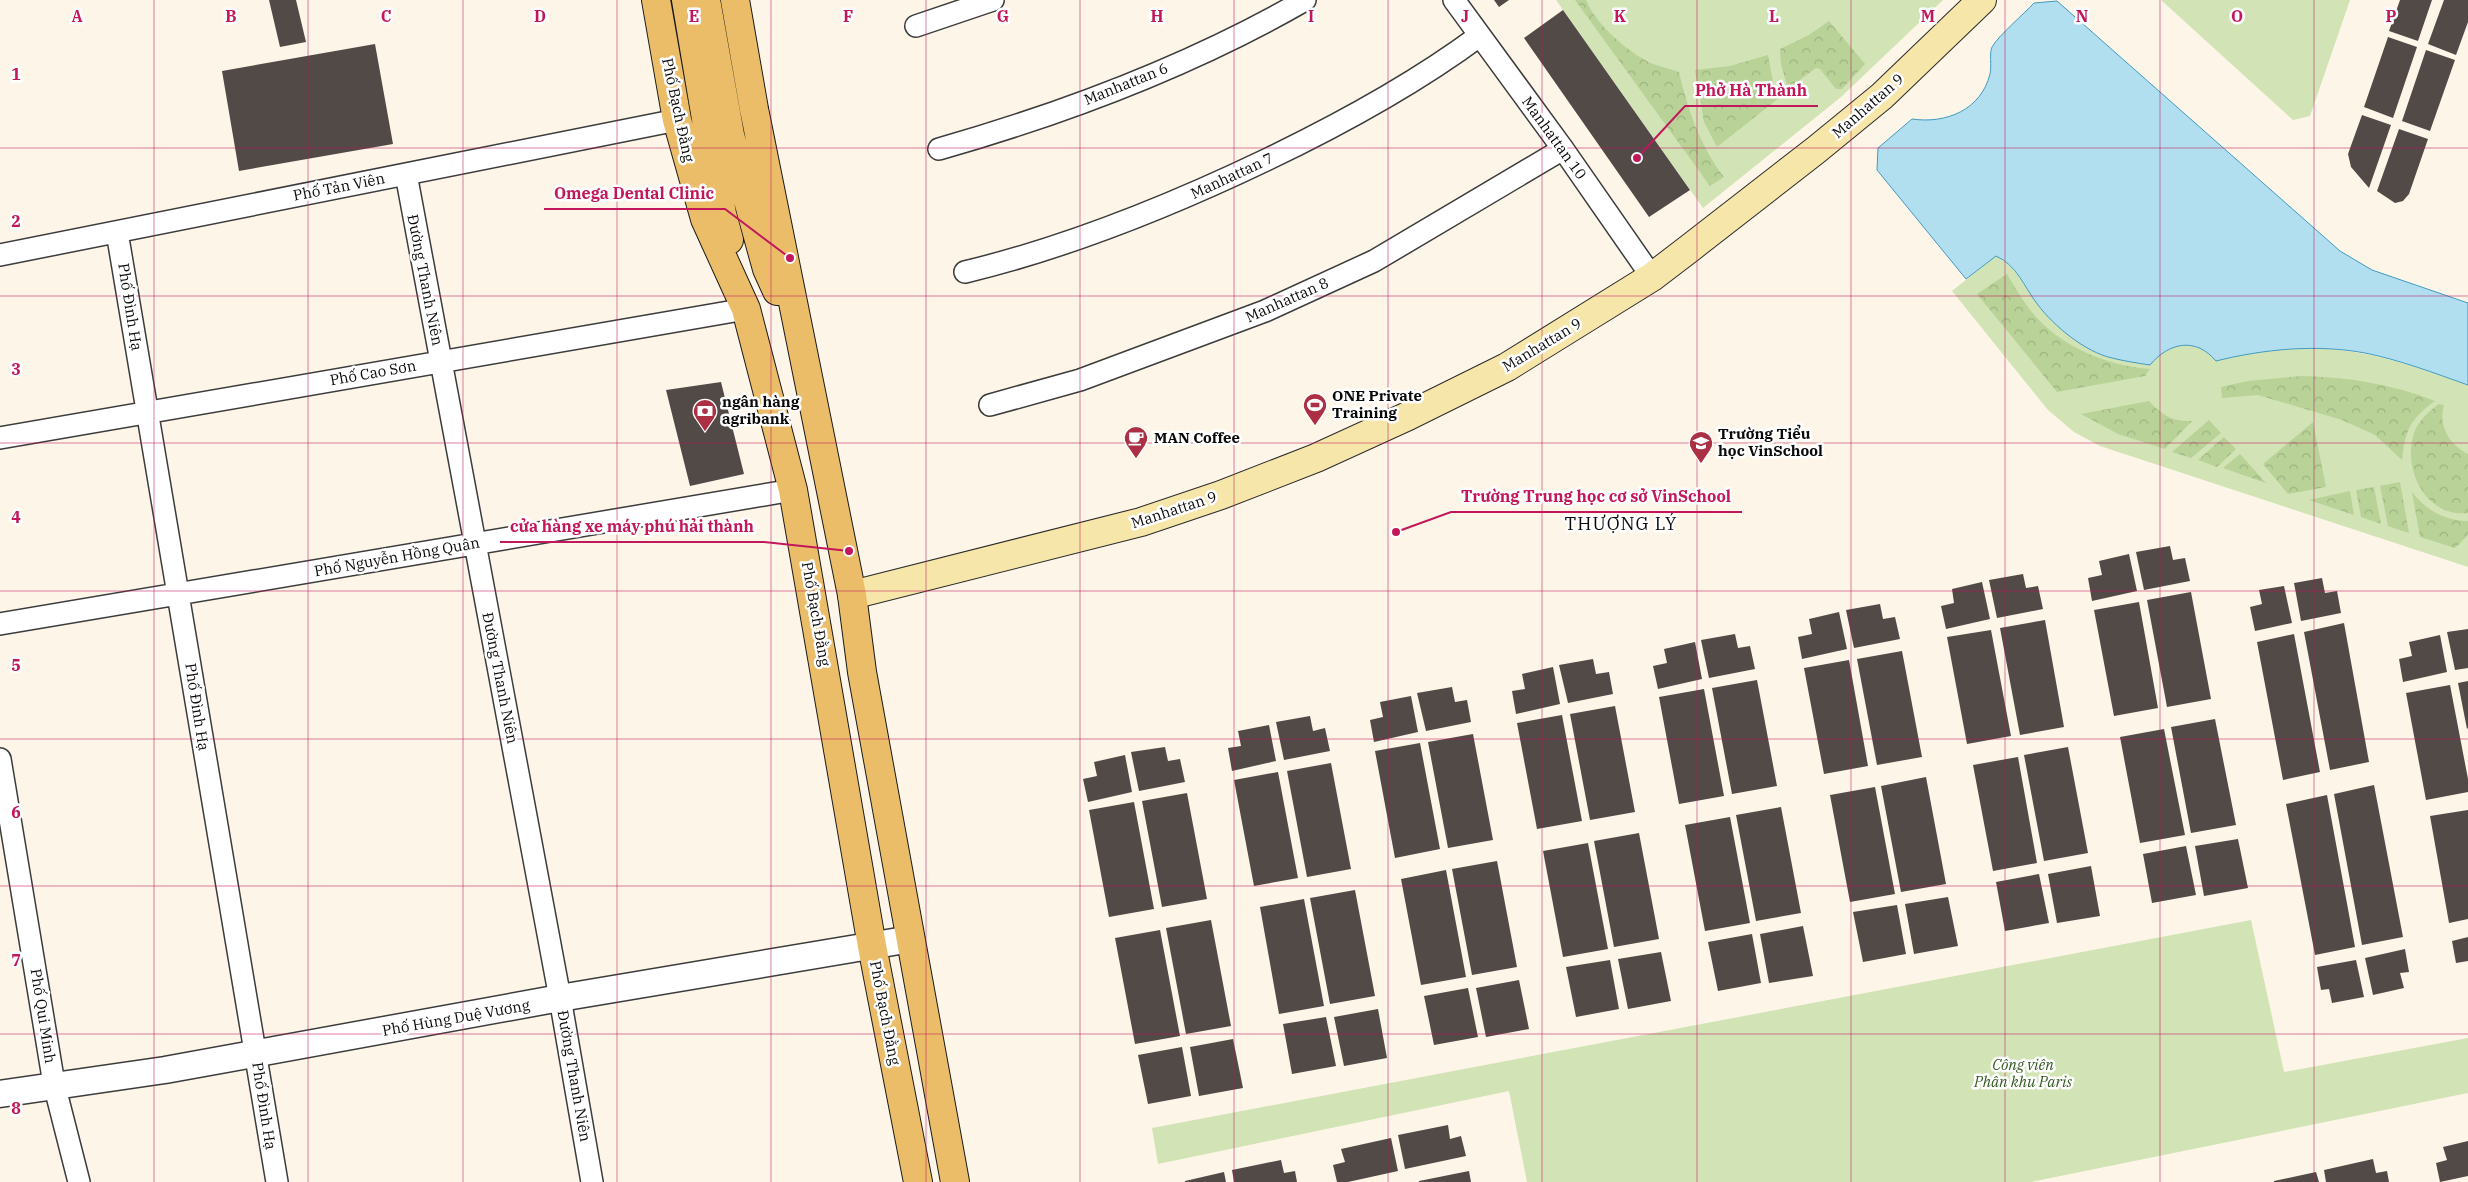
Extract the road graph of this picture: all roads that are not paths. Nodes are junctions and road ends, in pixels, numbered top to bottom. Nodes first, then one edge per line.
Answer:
1 (656, 0) edge
2 (686, 0) edge
3 (706, 0) edge
4 (735, 0) edge
5 (993, 0) edge
6 (1305, 0) edge
7 (1454, 0) edge
8 (1982, 0) edge
9 (916, 26) dead end
10 (1479, 36) junction
11 (677, 120) junction
12 (939, 148) dead end
13 (1563, 148) junction
14 (406, 174) junction
15 (117, 232) junction
16 (0, 255) edge
17 (964, 272) dead end
18 (1652, 277) junction
19 (746, 310) junction
20 (802, 347) junction
21 (440, 361) junction
22 (990, 404) dead end
23 (148, 412) junction
24 (0, 438) edge
25 (793, 490) junction
26 (475, 544) junction
27 (178, 594) junction
28 (852, 595) junction
29 (0, 624) edge
30 (0, 759) edge
31 (911, 939) junction
32 (872, 946) junction
33 (560, 998) junction
34 (256, 1053) junction
35 (54, 1084) junction
36 (0, 1094) edge
37 (79, 1182) edge
38 (277, 1182) edge
39 (592, 1182) edge
40 (918, 1182) edge
41 (955, 1182) edge

1 - 11 main road, Phố Bạch Đằng
2 - 19 main road
3 - 20 main road
4 - 20 main road
5 - 9 street
6 - 12 street, Manhattan 6
7 - 10 street, Manhattan 10
8 - 18 main road, Manhattan 9
10 - 13 street, Manhattan 10
10 - 17 street, Manhattan 7
11 - 14 street, Phố Tản Viên
11 - 19 main road, Phố Bạch Đằng
13 - 18 street, Manhattan 10
13 - 22 street, Manhattan 8
14 - 15 street, Phố Tản Viên
14 - 21 street, Đường Thanh Niên
15 - 16 street, Phố Tản Viên
15 - 23 street, Phố Đình Hạ
18 - 28 main road, Manhattan 9
19 - 21 street, Phố Cao Sơn
19 - 25 main road, Phố Bạch Đằng
20 - 28 main road
21 - 23 street, Phố Cao Sơn
21 - 26 street, Đường Thanh Niên
23 - 24 street, Phố Cao Sơn
23 - 27 street, Phố Đình Hạ
25 - 26 street, Phố Nguyễn Hồng Quân
25 - 32 main road, Phố Bạch Đằng
26 - 27 street, Phố Nguyễn Hồng Quân
26 - 33 street, Đường Thanh Niên
27 - 29 street, Phố Nguyễn Hồng Quân
27 - 34 street, Phố Đình Hạ
28 - 31 main road
30 - 35 street, Phố Qui Minh
31 - 32 street, Phố Hùng Duệ Vương
31 - 41 main road
32 - 33 street, Phố Hùng Duệ Vương
32 - 40 main road, Phố Bạch Đằng
33 - 34 street, Phố Hùng Duệ Vương
33 - 39 street, Đường Thanh Niên
34 - 35 street, Phố Hùng Duệ Vương
34 - 38 street, Phố Đình Hạ
35 - 36 street, Phố Hùng Duệ Vương
35 - 37 street, Phố Qui Minh

